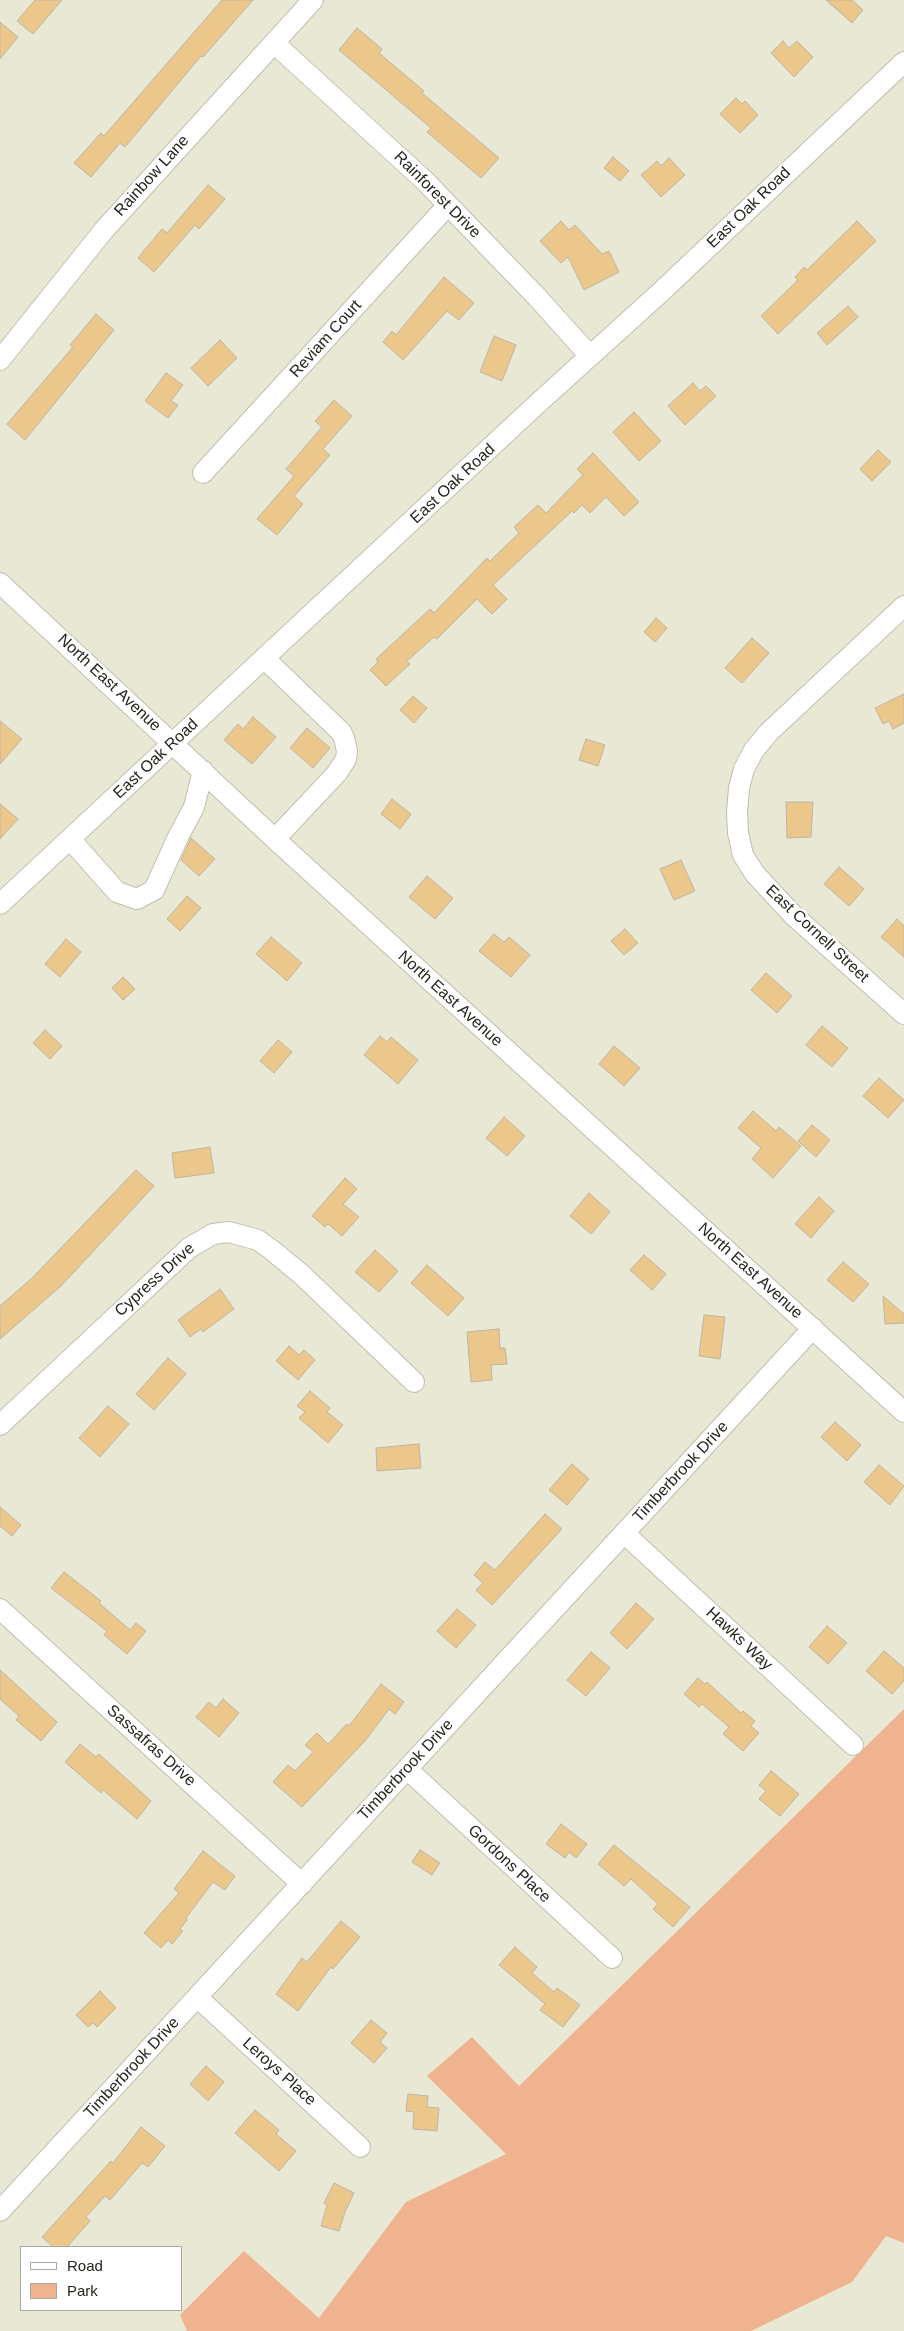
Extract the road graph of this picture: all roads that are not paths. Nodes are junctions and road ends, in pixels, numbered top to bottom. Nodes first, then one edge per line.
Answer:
1 (313, 0) edge
2 (274, 43) junction
3 (904, 62) edge
4 (448, 205) junction
5 (590, 356) junction
6 (0, 360) edge
7 (203, 473) dead end
8 (0, 583) edge
9 (902, 612) edge
10 (265, 659) junction
11 (173, 743) junction
12 (203, 772) junction
13 (70, 839) junction
14 (275, 839) junction
15 (0, 904) edge
16 (904, 1014) edge
17 (813, 1328) junction
18 (414, 1382) dead end
19 (904, 1410) edge
20 (0, 1425) edge
21 (624, 1533) junction
22 (0, 1609) edge
23 (853, 1745) dead end
24 (407, 1769) junction
25 (302, 1884) junction
26 (612, 1958) dead end
27 (197, 1997) junction
28 (360, 2146) dead end
29 (3, 2202) edge

1 - 2 street, Rainbow Lane
2 - 4 street, Rainforest Drive
2 - 6 street, Rainbow Lane
3 - 5 street, East Oak Road
4 - 5 street, Rainforest Drive
4 - 7 street, Reviam Court
5 - 10 street, East Oak Road
8 - 11 street, North East Avenue
9 - 16 street, East Cornell Street
10 - 11 street, East Oak Road
10 - 14 street
11 - 12 street, North East Avenue
11 - 13 street, East Oak Road
12 - 13 street
12 - 14 street, North East Avenue
13 - 15 street, East Oak Road
14 - 17 street, North East Avenue
17 - 19 street, North East Avenue
17 - 21 street, Timberbrook Drive
18 - 20 street, Cypress Drive
21 - 23 street, Hawks Way
21 - 24 street, Timberbrook Drive
22 - 25 street, Sassafras Drive
24 - 25 street, Timberbrook Drive
24 - 26 street, Gordons Place
25 - 27 street, Timberbrook Drive
27 - 28 street, Leroys Place
27 - 29 street, Timberbrook Drive

